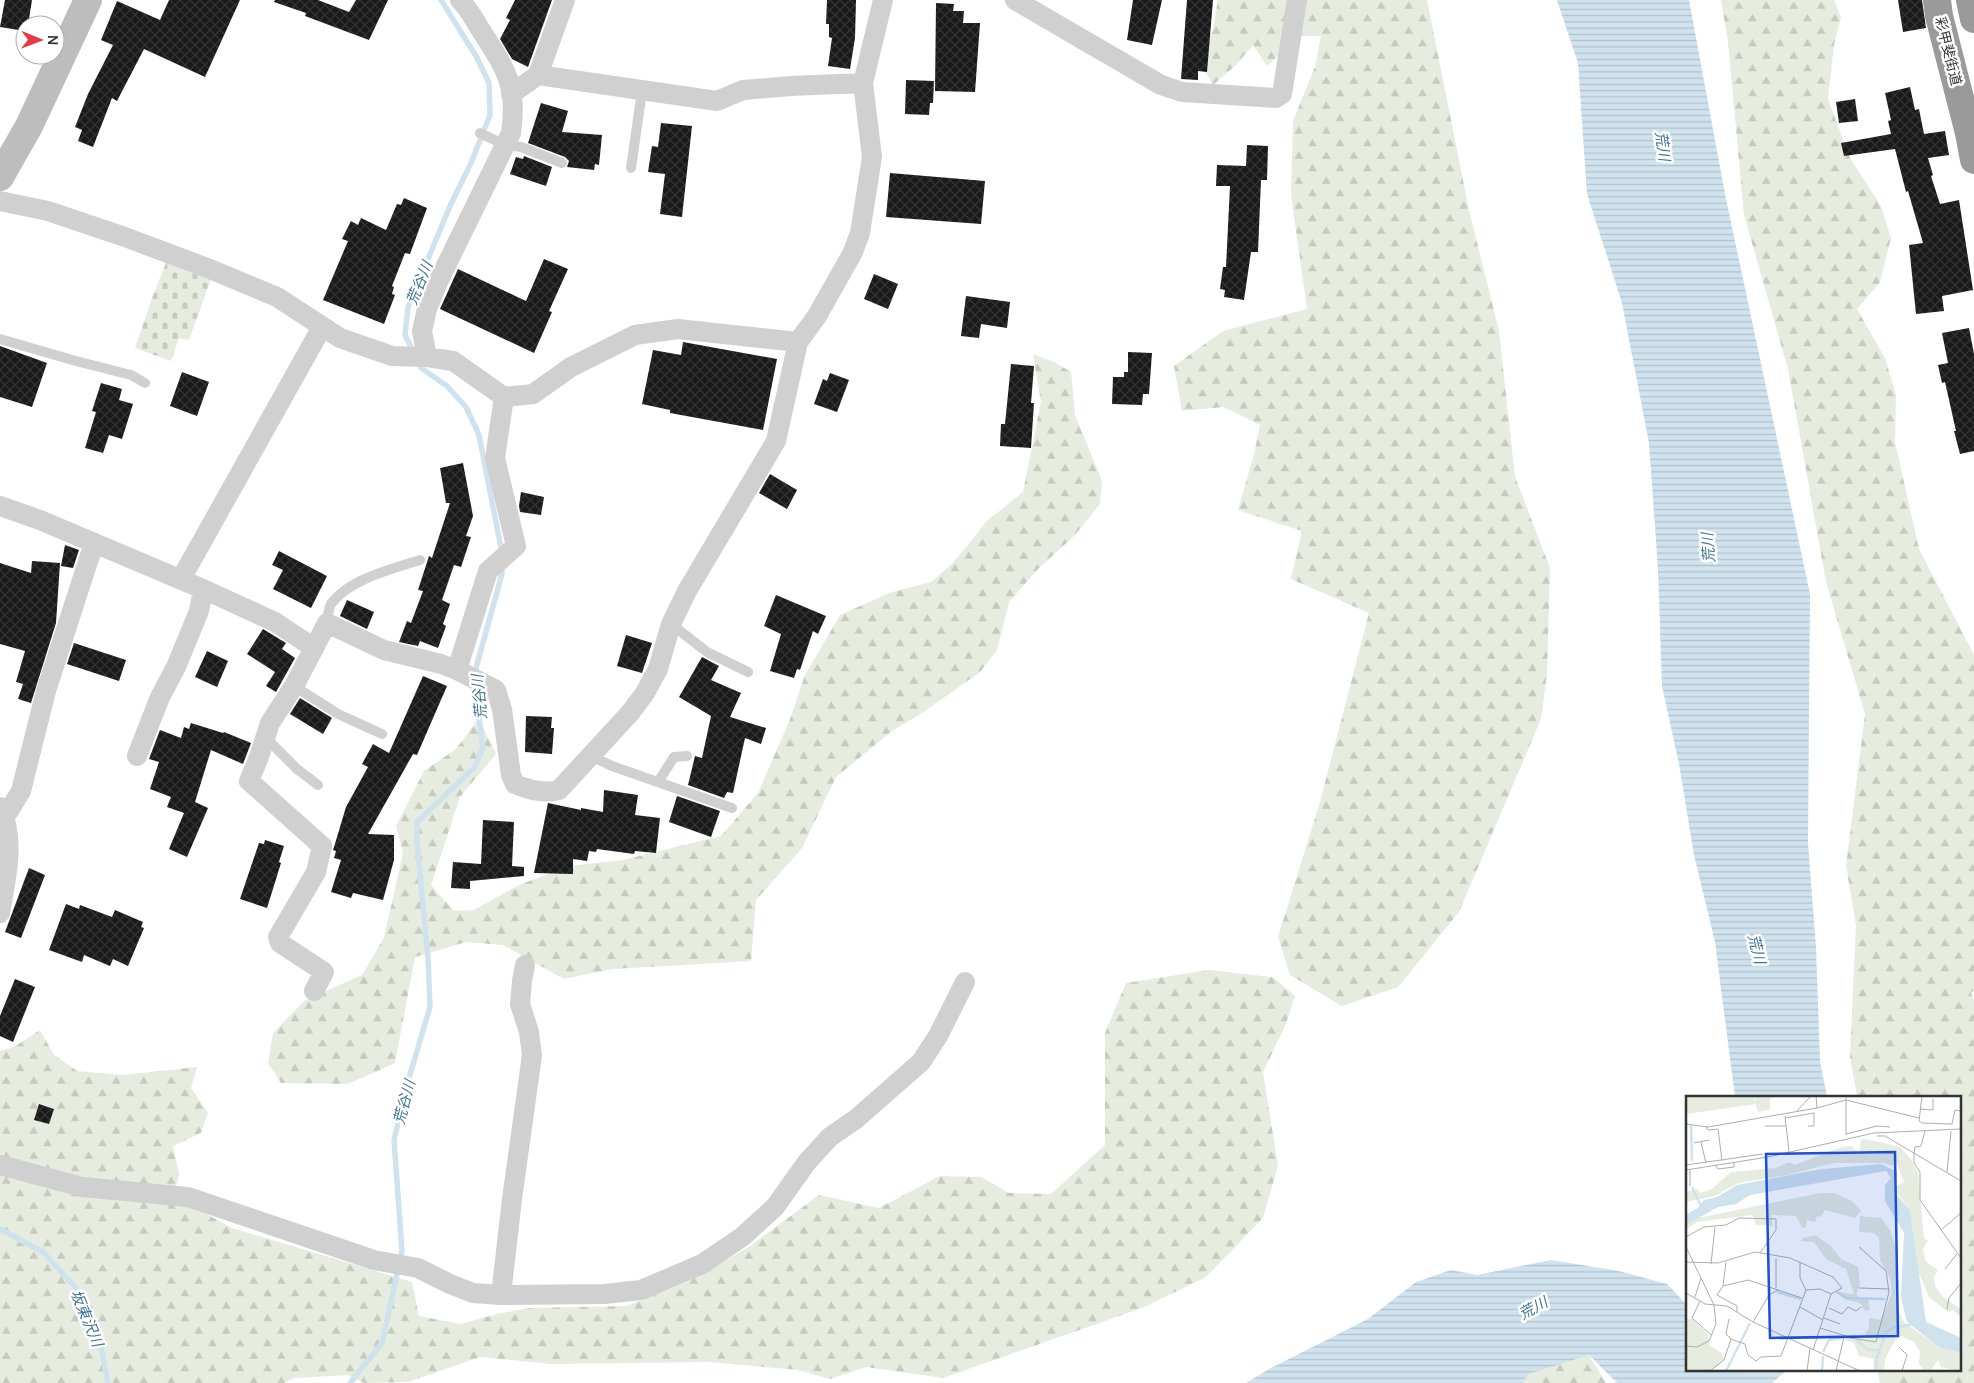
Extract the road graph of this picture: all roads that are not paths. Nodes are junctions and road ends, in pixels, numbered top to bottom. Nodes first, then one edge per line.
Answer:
1 (88, 0) edge
2 (460, 0) edge
3 (565, 0) edge
4 (883, 0) edge
5 (1016, 0) edge
6 (1297, 0) edge
7 (1937, 0) edge
8 (1954, 0) edge
9 (1970, 0) edge
10 (1974, 19) edge
11 (538, 75) junction
12 (863, 83) junction
13 (642, 91) junction
14 (512, 94) junction
15 (480, 133) dead end
16 (1969, 133) junction
17 (505, 145) junction
18 (1974, 160) edge
19 (562, 163) dead end
20 (630, 168) dead end
21 (0, 177) edge
22 (0, 201) edge
23 (322, 326) junction
24 (0, 339) edge
25 (798, 342) junction
26 (427, 356) junction
27 (145, 383) dead end
28 (504, 397) junction
29 (0, 506) edge
30 (94, 543) junction
31 (420, 560) dead end
32 (181, 579) junction
33 (202, 589) junction
34 (327, 623) junction
35 (671, 624) junction
36 (314, 648) junction
37 (457, 670) junction
38 (748, 672) dead end
39 (294, 686) junction
40 (382, 734) dead end
41 (264, 737) junction
42 (137, 756) dead end
43 (591, 756) junction
44 (688, 756) dead end
45 (658, 782) junction
46 (318, 785) dead end
47 (732, 808) dead end
48 (2, 812) edge
49 (0, 913) edge
50 (526, 965) dead end
51 (965, 982) dead end
52 (314, 991) dead end
53 (0, 1165) edge
54 (501, 1295) junction

1 - 21 street
2 - 14 street
3 - 11 street
4 - 12 street
5 - 6 street
7 - 16 highway, 彩甲斐街道
8 - 16 highway
9 - 10 highway
11 - 13 street
11 - 14 street
12 - 13 street
12 - 25 street
13 - 20 lane
14 - 17 street
15 - 17 lane
16 - 18 highway, 彩甲斐街道
17 - 19 lane
17 - 26 street
22 - 23 street
23 - 26 street
23 - 32 street
24 - 27 lane
25 - 28 street
25 - 35 street
26 - 28 street
28 - 37 street
29 - 30 street
30 - 32 street
30 - 48 street
31 - 34 lane
32 - 33 street
33 - 36 street
33 - 42 street
34 - 36 street
34 - 37 street
35 - 38 lane
35 - 43 street
36 - 39 street
37 - 43 street
39 - 40 lane
39 - 41 street
41 - 46 lane
41 - 52 street
43 - 45 lane
44 - 45 lane
45 - 47 lane
48 - 49 street
50 - 54 street
51 - 54 street
53 - 54 street

